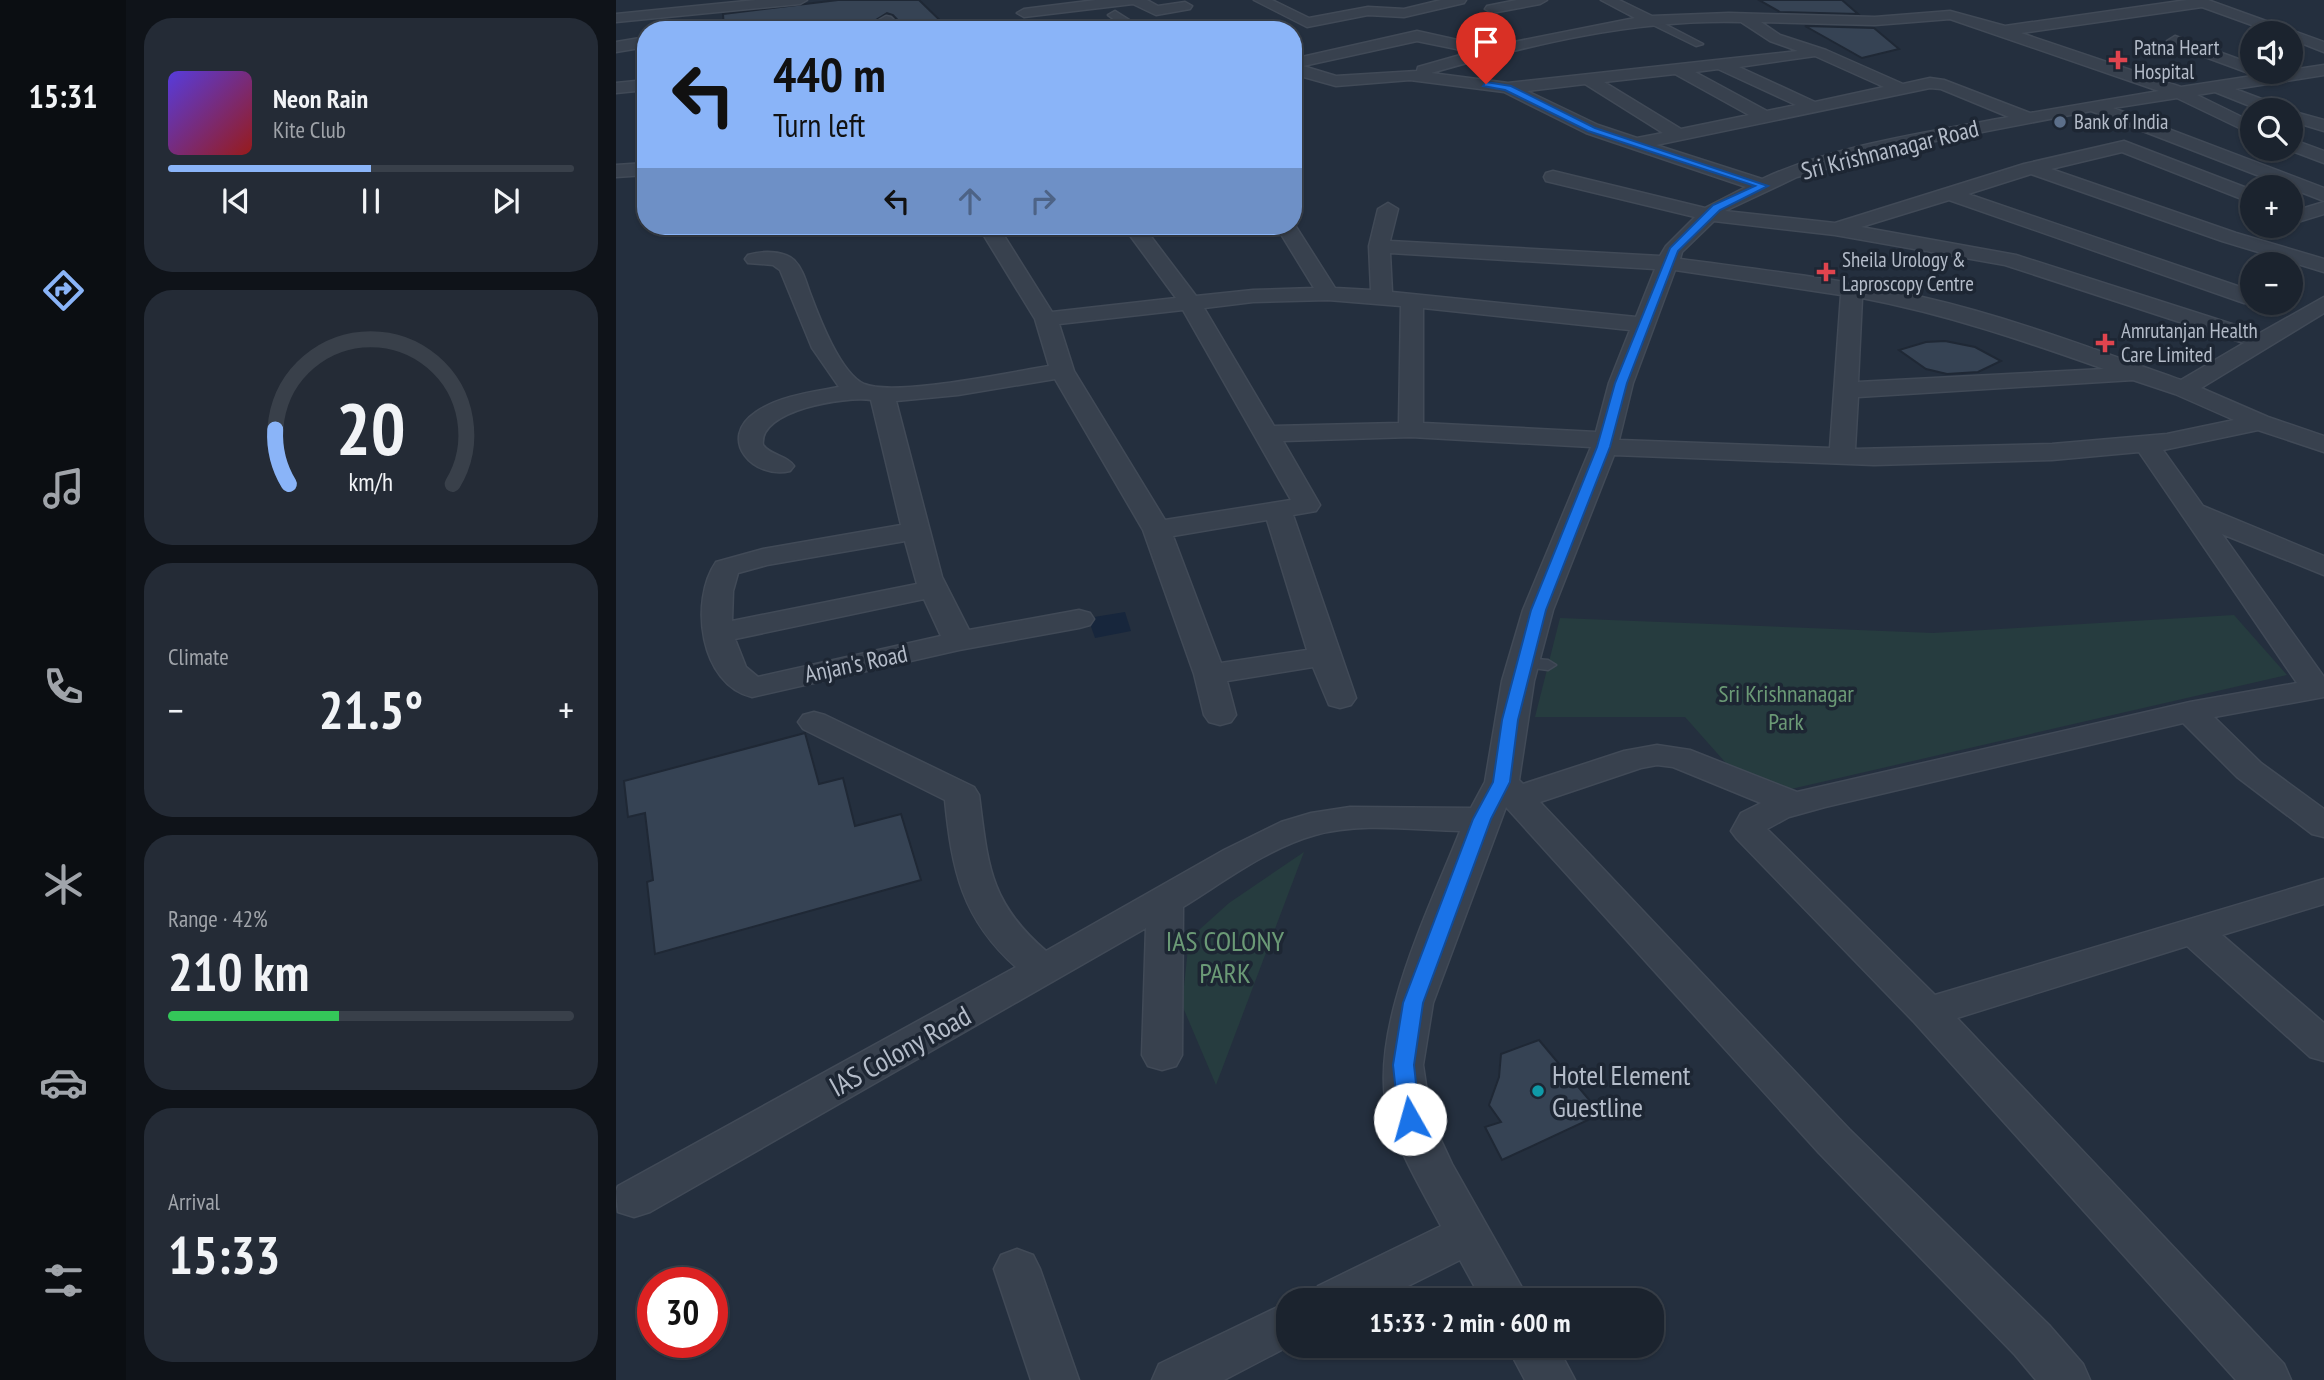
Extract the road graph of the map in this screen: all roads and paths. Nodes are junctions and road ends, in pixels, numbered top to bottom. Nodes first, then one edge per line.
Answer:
1 (800, 0) edge
2 (1130, 0) edge
3 (1137, 0) edge
4 (1261, 0) edge
5 (1459, 0) edge
6 (1540, 0) edge
7 (1608, 0) edge
8 (1708, 0) edge
9 (1749, 0) edge
10 (2198, 2) edge
11 (1914, 5) dead end
12 (1185, 6) dead end
13 (1492, 9) dead end
14 (690, 11) edge
15 (1115, 15) dead end
16 (1934, 16) junction
17 (616, 18) edge
18 (1742, 18) junction
19 (1783, 19) junction
20 (1650, 20) junction
21 (1034, 21) edge
22 (1125, 21) edge
23 (2252, 21) edge
24 (2003, 31) junction
25 (2303, 39) edge
26 (2175, 41) dead end
27 (637, 44) edge
28 (1699, 44) dead end
29 (616, 47) edge
30 (2324, 47) edge
31 (1488, 52) junction
32 (1821, 53) junction
33 (1471, 55) junction
34 (1302, 64) edge
35 (1721, 65) junction
36 (2240, 65) edge
37 (1678, 69) junction
38 (2324, 70) edge
39 (1302, 71) edge
40 (2303, 71) edge
41 (1410, 75) junction
42 (2240, 79) edge
43 (1589, 80) junction
44 (637, 86) edge
45 (2216, 86) junction
46 (616, 88) edge
47 (1510, 88) junction
48 (1901, 89) junction
49 (2179, 92) junction
50 (2245, 98) edge
51 (2092, 106) junction
52 (1813, 107) junction
53 (1765, 117) junction
54 (2028, 118) junction
55 (2303, 120) edge
56 (2240, 123) edge
57 (2324, 126) edge
58 (2240, 127) edge
59 (1679, 135) junction
60 (2170, 136) junction
61 (1635, 143) junction
62 (2303, 149) edge
63 (2324, 158) edge
64 (2031, 168) junction
65 (637, 170) edge
66 (616, 171) edge
67 (1553, 177) dead end
68 (1763, 186) junction
69 (2240, 192) edge
70 (1947, 193) junction
71 (2324, 195) edge
72 (2324, 208) edge
73 (1388, 209) dead end
74 (2303, 213) edge
75 (1709, 215) junction
76 (2018, 217) junction
77 (1835, 229) junction
78 (2240, 234) edge
79 (994, 235) edge
80 (1140, 235) edge
81 (1292, 235) edge
82 (2229, 237) junction
83 (1379, 246) junction
84 (1956, 249) junction
85 (755, 259) dead end
86 (1667, 263) junction
87 (2324, 266) edge
88 (1852, 290) junction
89 (1328, 294) junction
90 (2240, 294) edge
91 (1381, 297) junction
92 (1189, 302) junction
93 (1412, 302) junction
94 (2318, 310) edge
95 (1046, 319) junction
96 (1644, 325) junction
97 (2265, 342) junction
98 (1062, 371) junction
99 (2141, 374) junction
100 (2183, 389) junction
101 (1846, 390) junction
102 (870, 393) junction
103 (2259, 422) junction
104 (1411, 430) junction
105 (1265, 434) junction
106 (1605, 444) junction
107 (2146, 444) junction
108 (2324, 444) edge
109 (1842, 456) junction
110 (780, 466) dead end
111 (1278, 510) junction
112 (2192, 511) junction
113 (1157, 530) junction
114 (916, 531) junction
115 (2324, 566) edge
116 (933, 589) junction
117 (1079, 619) dead end
118 (719, 633) junction
119 (959, 641) junction
120 (1324, 656) junction
121 (1210, 674) junction
122 (2321, 688) edge
123 (1340, 698) dead end
124 (2190, 712) junction
125 (1220, 715) dead end
126 (814, 722) dead end
127 (1509, 790) junction
128 (1795, 804) junction
129 (1482, 819) junction
130 (2324, 826) edge
131 (2324, 891) edge
132 (1165, 901) junction
133 (2193, 931) junction
134 (1043, 970) junction
135 (1928, 1012) junction
136 (2324, 1046) edge
137 (1161, 1055) dead end
138 (634, 1199) dead end
139 (1468, 1234) junction
140 (1017, 1269) dead end
141 (1359, 1288) edge
142 (1499, 1288) edge
143 (1276, 1329) edge
144 (1538, 1358) edge
145 (1055, 1380) edge
146 (1176, 1380) edge
147 (1551, 1380) edge
148 (2066, 1380) edge
149 (2267, 1380) edge

1 - 14 street
2 - 21 street
3 - 12 street
4 - 5 street
6 - 13 street
7 - 20 street
8 - 18 street
9 - 19 street
10 - 23 street
10 - 24 street
11 - 16 street
14 - 17 street
15 - 22 street
16 - 19 street
16 - 24 street
18 - 19 street
18 - 20 street
18 - 32 street
20 - 28 lane
20 - 31 street
24 - 49 street
25 - 30 street
26 - 36 street
27 - 29 street
31 - 33 street
31 - 34 street
32 - 35 street
32 - 48 street
33 - 41 street
33 - 47 street
35 - 37 street
35 - 52 street
37 - 43 street
37 - 53 street
38 - 40 street, Sri Krishnanagar Road
39 - 41 street
41 - 47 street
42 - 45 street, Sri Krishnanagar Road
43 - 47 street
43 - 59 street
44 - 46 street
45 - 49 street, Sri Krishnanagar Road
45 - 50 street
47 - 61 street
48 - 52 street
48 - 54 street
49 - 51 street, Sri Krishnanagar Road
49 - 56 street
51 - 54 street, Sri Krishnanagar Road
51 - 60 street
52 - 53 street
53 - 59 street
54 - 68 street, Sri Krishnanagar Road
55 - 57 street
58 - 60 street
59 - 61 street
60 - 71 street
61 - 68 street
62 - 63 street
64 - 69 street
64 - 70 street
64 - 82 street
65 - 66 street
67 - 75 street
68 - 75 street, Sri Krishnanagar Road
70 - 76 street
70 - 77 street
72 - 74 street
73 - 83 street
75 - 77 street
75 - 86 street, Sri Krishnanagar Road
76 - 84 street
76 - 90 street
77 - 84 street
78 - 82 street
79 - 95 street
80 - 92 street
81 - 89 street
82 - 87 street
83 - 86 street
83 - 91 street
84 - 97 street
85 - 102 street
86 - 88 street
86 - 96 street, Sri Krishnanagar Road
88 - 99 street
88 - 101 street
89 - 91 street
89 - 92 street
91 - 93 street
92 - 95 street
92 - 105 street
93 - 96 street
93 - 104 street
94 - 97 street
95 - 98 street
96 - 106 street, Sri Krishnanagar Road
97 - 100 street
98 - 102 street
98 - 113 street
99 - 100 street
99 - 101 street
100 - 103 street
101 - 109 street
102 - 110 street
102 - 114 street
103 - 107 street
103 - 108 street
104 - 105 street
104 - 106 street
105 - 111 street
106 - 109 street
106 - 127 street, Sri Krishnanagar Road
107 - 109 street
107 - 112 street
111 - 113 street
111 - 120 street
112 - 115 street
112 - 122 street
113 - 121 street
114 - 116 street
114 - 118 street
116 - 118 street
116 - 119 street
117 - 119 street, Anjan's Road
118 - 119 street, Anjan's Road
120 - 121 street
120 - 123 street
121 - 125 street
122 - 124 street
124 - 128 street
124 - 130 street
126 - 134 street
127 - 128 street
127 - 129 street, Sri Krishnanagar Road
127 - 148 street
128 - 135 street
129 - 132 street, IAS Colony Road
129 - 139 street, Sri Krishnanagar Road
131 - 133 street
132 - 134 street, IAS Colony Road
132 - 137 street
133 - 135 street
133 - 136 street
134 - 138 street, IAS Colony Road
135 - 149 street
139 - 141 street
139 - 142 street, Sri Krishnanagar Road
140 - 145 street
143 - 146 street
144 - 147 street

